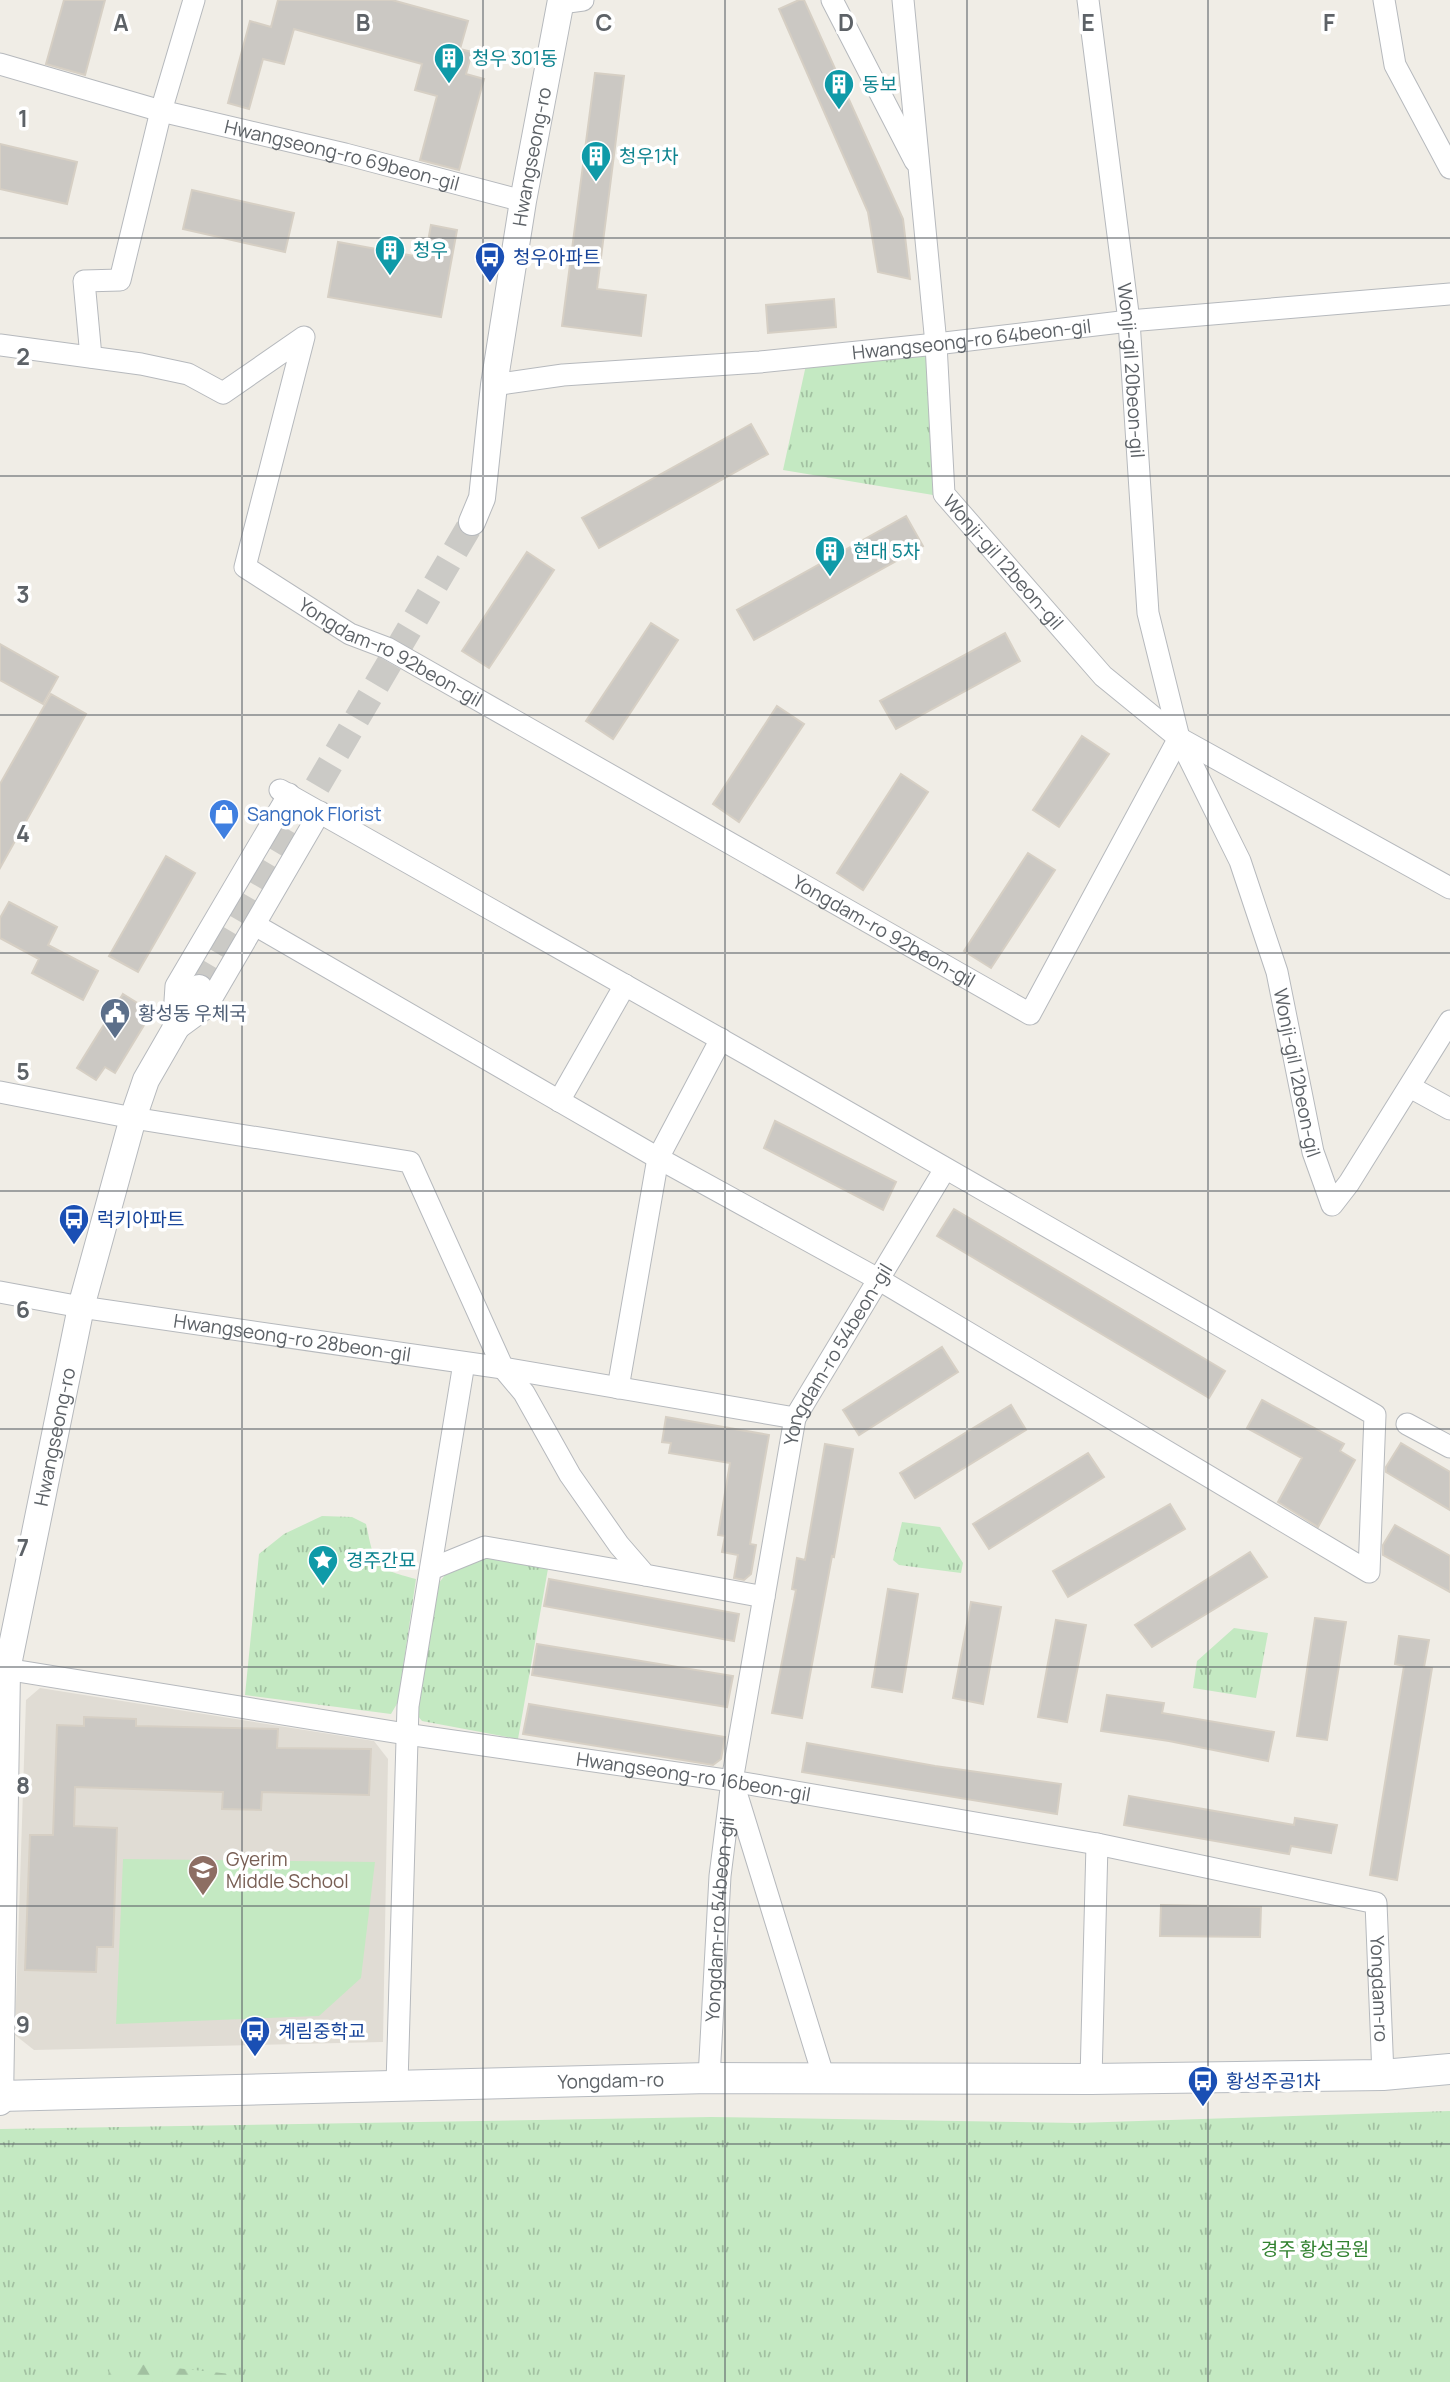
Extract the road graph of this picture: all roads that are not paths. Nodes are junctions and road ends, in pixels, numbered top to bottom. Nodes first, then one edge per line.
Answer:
1 (194, 0) edge
2 (832, 0) edge
3 (904, 0) edge
4 (1088, 0) edge
5 (1384, 0) edge
6 (568, 1) edge
7 (0, 64) edge
8 (161, 111) junction
9 (1450, 168) edge
10 (921, 172) junction
11 (523, 201) junction
12 (1450, 294) edge
13 (1129, 321) junction
14 (936, 344) junction
15 (0, 345) edge
16 (91, 357) junction
17 (494, 384) junction
18 (472, 522) tunnel mouth
19 (1179, 738) junction
20 (320, 812) junction
21 (1450, 888) edge
22 (256, 925) junction
23 (625, 985) junction
24 (199, 988) tunnel mouth
25 (1450, 1021) edge
26 (173, 1033) junction
27 (721, 1040) junction
28 (1410, 1087) junction
29 (0, 1093) edge
30 (559, 1101) junction
31 (1450, 1109) edge
32 (133, 1118) junction
33 (658, 1158) junction
34 (945, 1169) junction
35 (878, 1279) junction
36 (0, 1292) edge
37 (81, 1307) junction
38 (464, 1363) junction
39 (503, 1368) junction
40 (618, 1388) junction
41 (795, 1418) junction
42 (1407, 1424) dead end
43 (1450, 1447) edge
44 (431, 1569) junction
45 (645, 1575) junction
46 (764, 1597) junction
47 (4, 1669) edge
48 (406, 1734) junction
49 (732, 1781) junction
50 (1097, 1843) junction
51 (1376, 1903) joint
52 (1450, 2069) edge
53 (1383, 2074) junction
54 (709, 2078) junction
55 (824, 2078) junction
56 (1091, 2079) junction
57 (397, 2084) junction
58 (0, 2096) edge
59 (0, 2102) edge

1 - 8 street
2 - 10 street
3 - 10 street, Wonji-gil 12beon-gil
4 - 13 street, Wonji-gil 20beon-gil
5 - 9 street
6 - 11 street, Hwangseong-ro
7 - 8 street, Hwangseong-ro 69beon-gil
8 - 11 street, Hwangseong-ro 69beon-gil
8 - 16 street
10 - 14 street, Wonji-gil 12beon-gil
11 - 17 street, Hwangseong-ro
12 - 13 street, Hwangseong-ro 64beon-gil
13 - 14 street, Hwangseong-ro 64beon-gil
13 - 19 street, Wonji-gil 20beon-gil
14 - 17 street, Hwangseong-ro 64beon-gil
14 - 19 street, Wonji-gil 12beon-gil
15 - 16 street, Yongdam-ro 92beon-gil
16 - 19 street, Yongdam-ro 92beon-gil
17 - 18 street, Hwangseong-ro
19 - 21 street, Wonji-gil 12beon-gil
19 - 28 street, Wonji-gil 12beon-gil
20 - 22 street
20 - 23 street
20 - 26 street
22 - 26 street
22 - 30 street
23 - 27 street
23 - 30 street
24 - 26 street, Hwangseong-ro
25 - 28 street, Wonji-gil 12beon-gil
26 - 32 street, Hwangseong-ro
27 - 33 street
27 - 34 street
28 - 31 street
29 - 32 street
30 - 33 street
32 - 37 street, Hwangseong-ro
32 - 39 street
33 - 35 street
33 - 40 street
34 - 35 street, Yongdam-ro 54beon-gil
34 - 35 street
35 - 41 street, Yongdam-ro 54beon-gil
36 - 37 street, Hwangseong-ro 28beon-gil
37 - 38 street, Hwangseong-ro 28beon-gil
37 - 47 street, Hwangseong-ro
38 - 39 street, Hwangseong-ro 28beon-gil
38 - 44 street
39 - 40 street, Hwangseong-ro 28beon-gil
39 - 45 street
40 - 41 street, Hwangseong-ro 28beon-gil
41 - 46 street, Yongdam-ro 54beon-gil
42 - 43 street
44 - 45 street
44 - 48 street
45 - 46 street
46 - 49 street, Yongdam-ro 54beon-gil
47 - 48 street, Hwangseong-ro 16beon-gil
47 - 58 street, Hwangseong-ro
48 - 49 street, Hwangseong-ro 16beon-gil
48 - 57 street
49 - 50 street, Hwangseong-ro 16beon-gil
49 - 54 street, Yongdam-ro 54beon-gil
49 - 55 street
50 - 51 street, Hwangseong-ro 16beon-gil
50 - 56 street
51 - 53 street, Yongdam-ro
52 - 53 main road, Yongdam-ro
53 - 56 main road, Yongdam-ro
54 - 55 main road, Yongdam-ro
54 - 57 main road, Yongdam-ro
55 - 56 main road, Yongdam-ro
57 - 58 main road, Yongdam-ro
58 - 59 street, Hwangseong-ro

